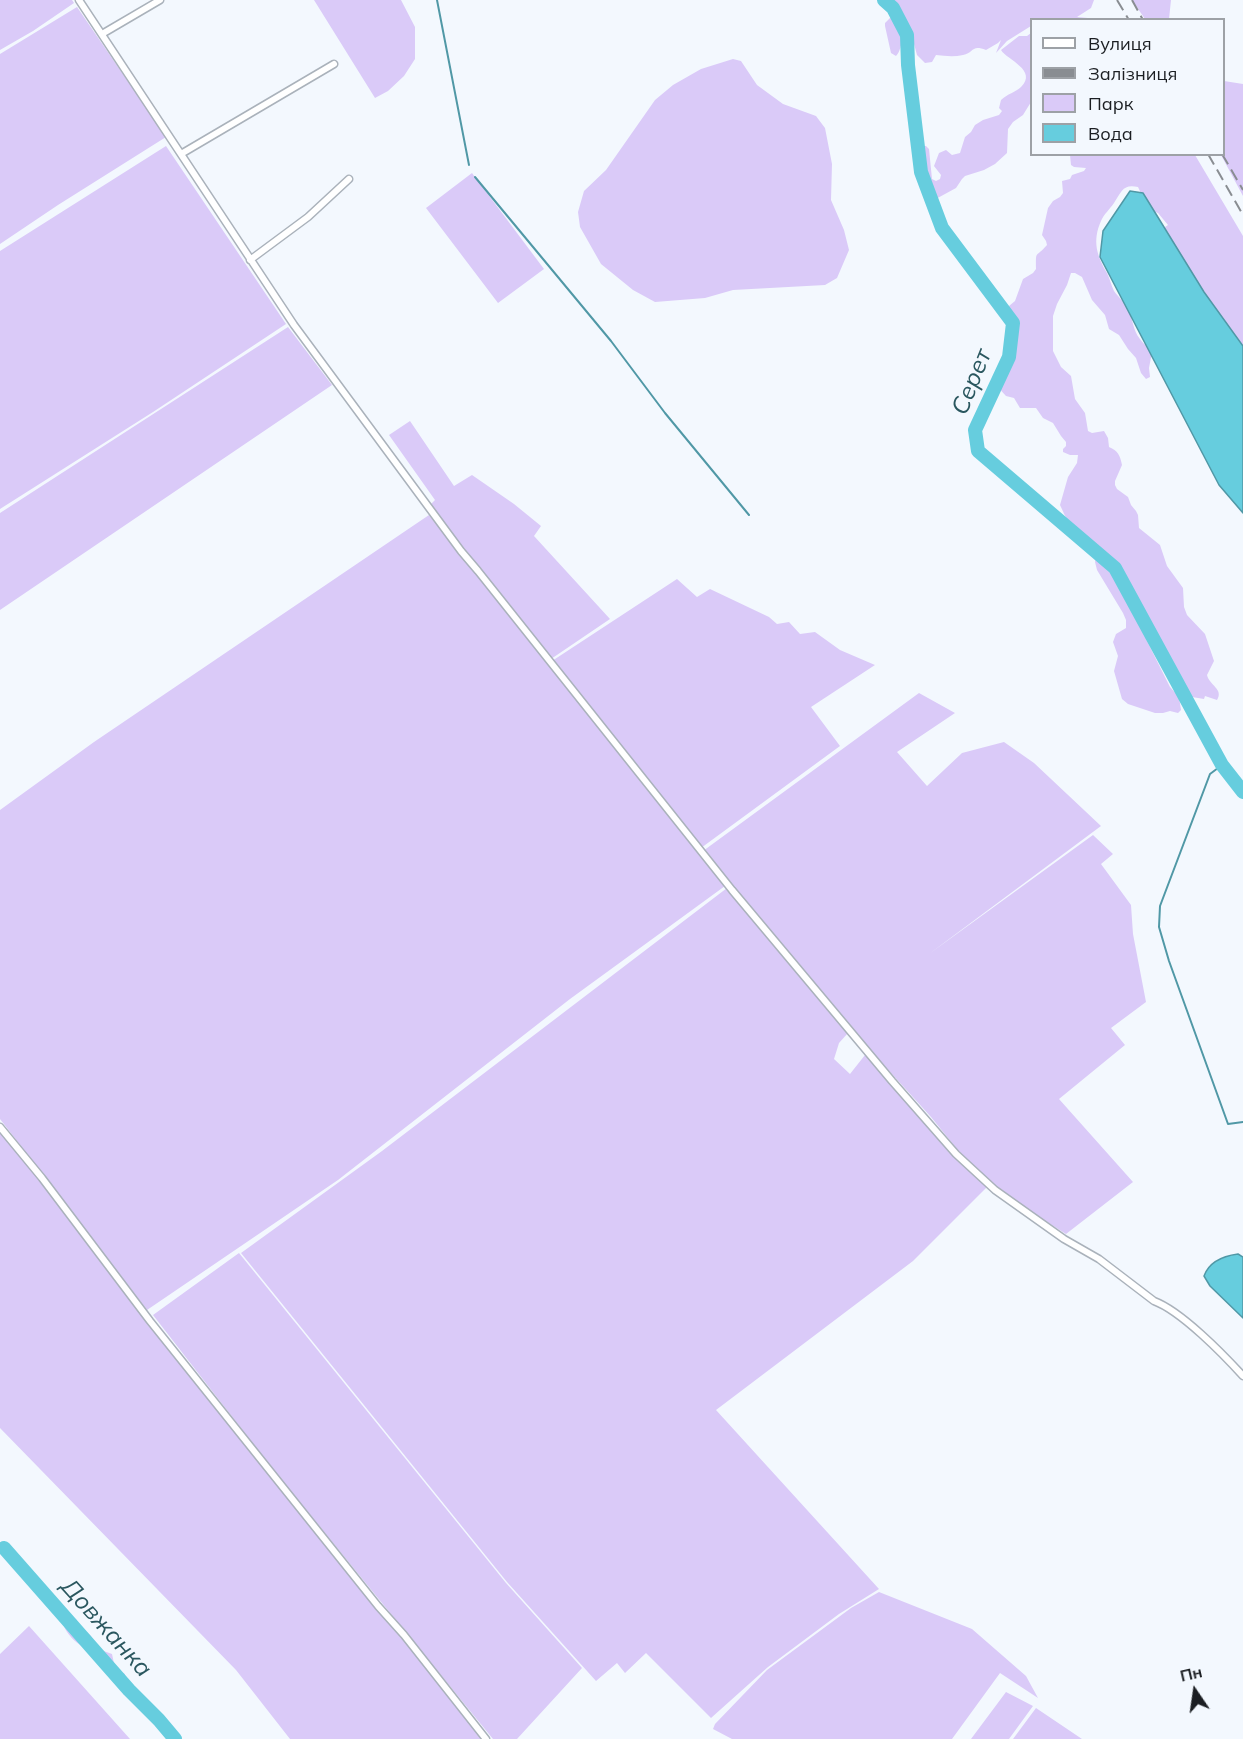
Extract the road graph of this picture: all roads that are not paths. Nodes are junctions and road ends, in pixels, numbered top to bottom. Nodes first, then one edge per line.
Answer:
1 (79, 0) edge
2 (160, 0) edge
3 (102, 34) junction
4 (334, 64) dead end
5 (181, 154) junction
6 (349, 179) dead end
7 (250, 260) junction
8 (0, 1127) edge
9 (1243, 1376) edge
10 (486, 1739) edge

1 - 3 street
2 - 3 street
3 - 5 street
4 - 5 street
5 - 7 street
6 - 7 street
7 - 9 street
8 - 10 street

